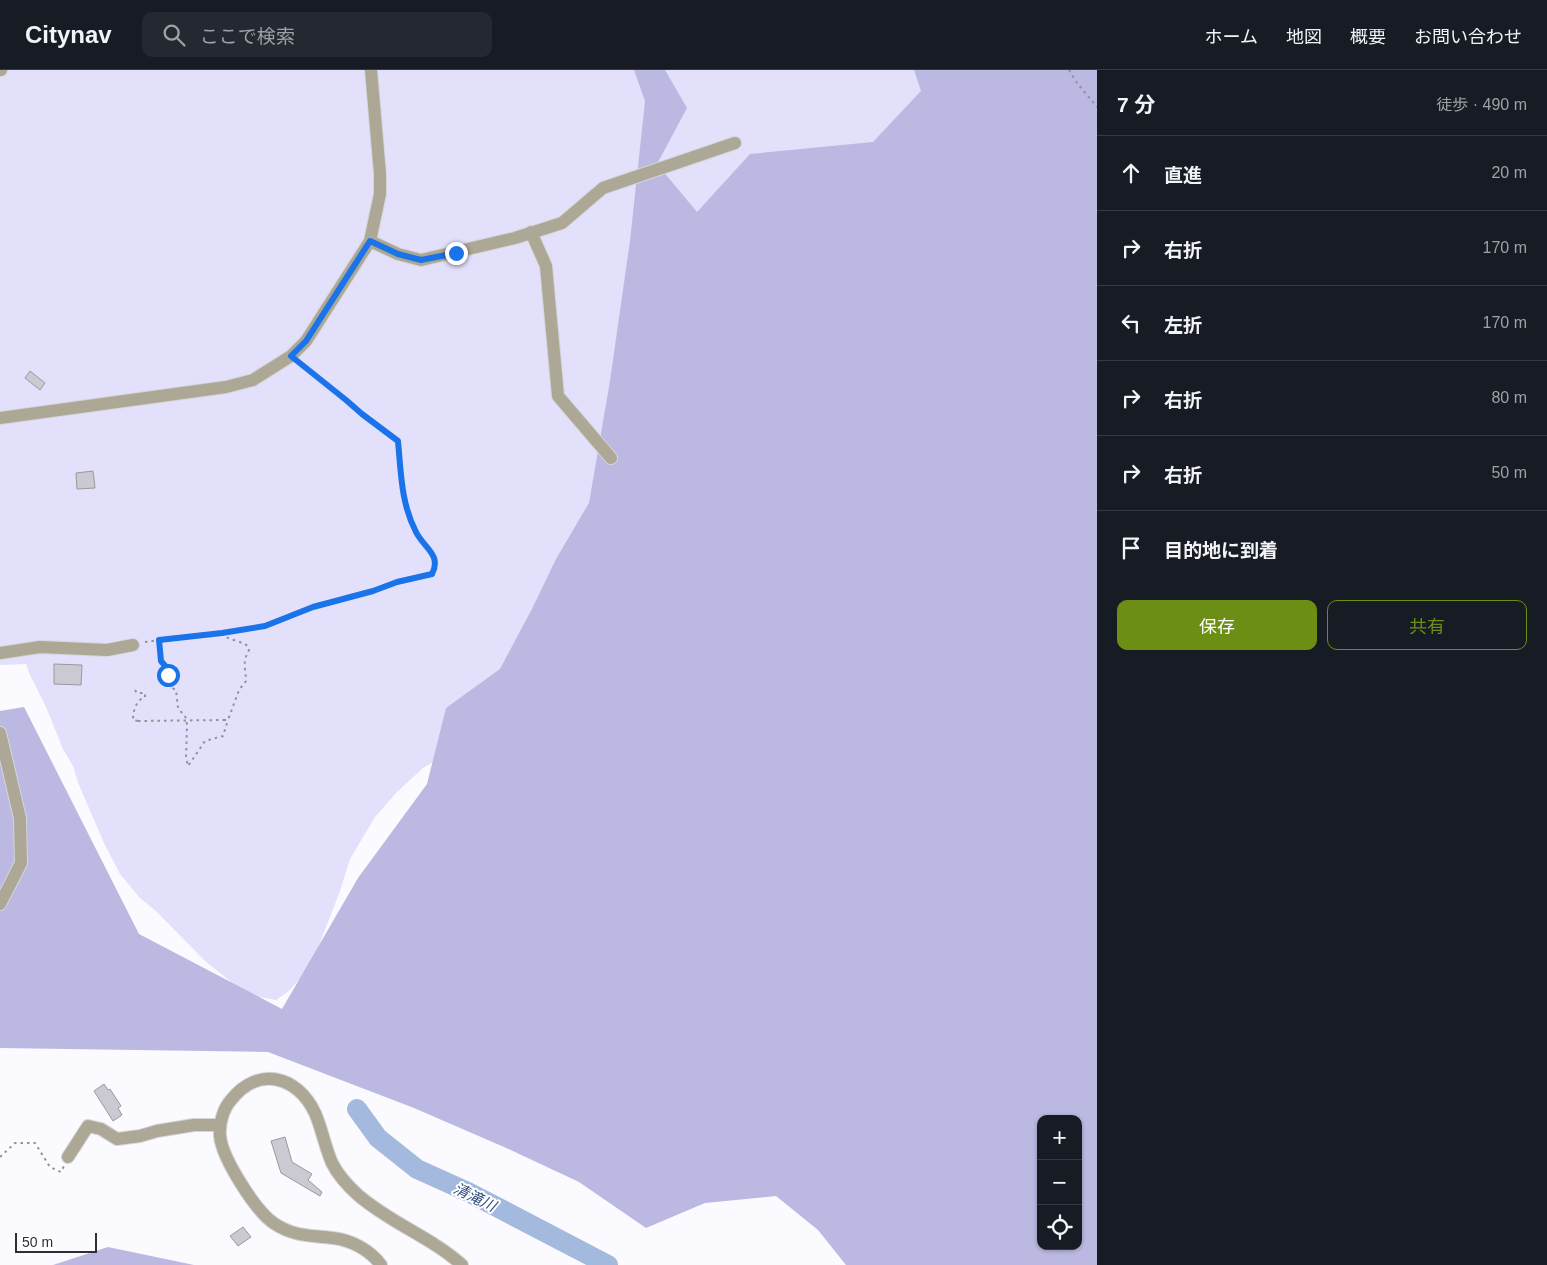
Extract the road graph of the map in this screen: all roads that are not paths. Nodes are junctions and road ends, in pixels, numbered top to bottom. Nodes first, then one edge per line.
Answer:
1 (371, 70) edge
2 (735, 144) dead end
3 (531, 232) junction
4 (370, 241) junction
5 (0, 418) edge
6 (611, 458) dead end
7 (133, 645) road end
8 (0, 653) edge
9 (0, 733) edge
10 (0, 904) edge
11 (220, 1125) junction
12 (68, 1158) road end
13 (381, 1265) edge
14 (462, 1265) edge

1 - 4 street
2 - 3 street
3 - 4 street
3 - 6 street
4 - 5 street
7 - 8 street
9 - 10 street
11 - 12 street
11 - 13 street
11 - 14 street

